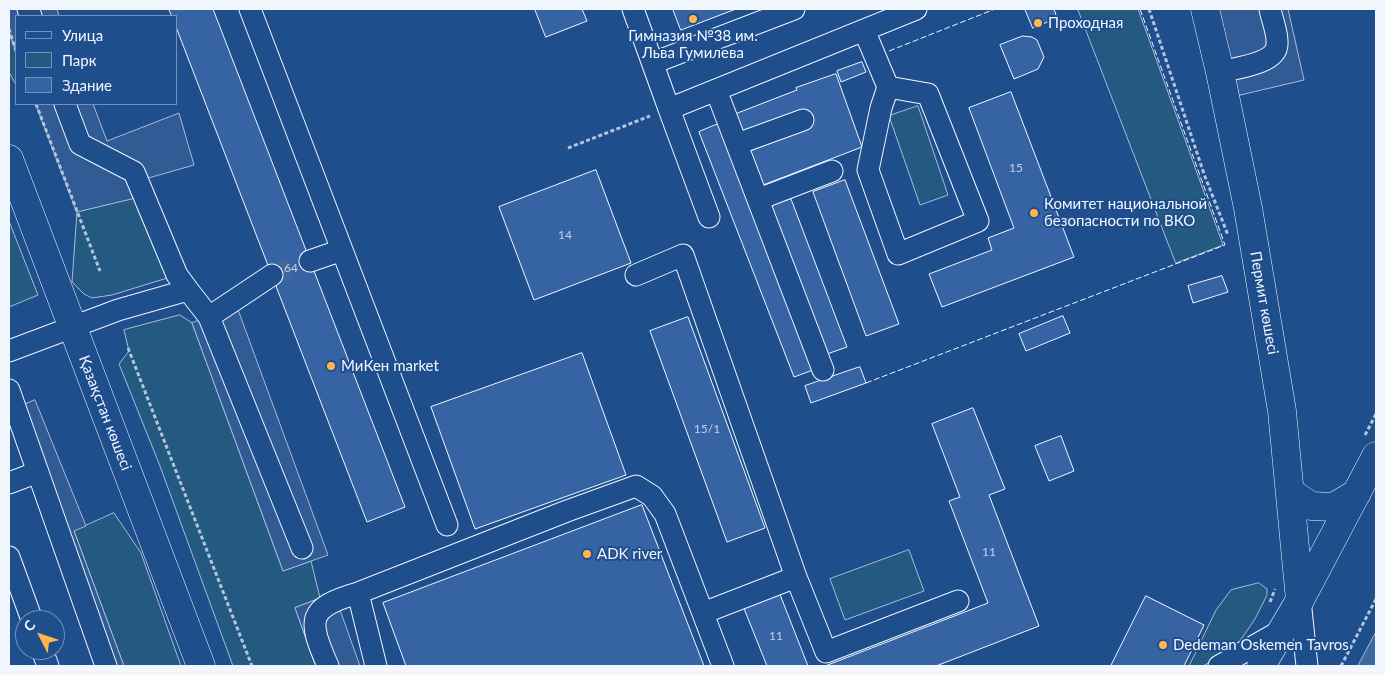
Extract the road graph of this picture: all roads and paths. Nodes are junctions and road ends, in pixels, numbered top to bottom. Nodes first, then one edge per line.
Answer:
1 (250, 9) edge
2 (633, 9) edge
3 (794, 9) edge
4 (916, 9) edge
5 (1148, 9) edge
6 (1205, 9) edge
7 (1270, 9) edge
8 (9, 30) edge
9 (864, 30) junction
10 (15, 47) edge
11 (653, 63) junction
12 (1220, 72) junction
13 (888, 87) junction
14 (716, 90) junction
15 (36, 105) edge
16 (65, 105) edge
17 (669, 109) junction
18 (803, 120) dead end
19 (737, 144) junction
20 (568, 148) dead end
21 (9, 159) edge
22 (832, 171) dead end
23 (758, 200) junction
24 (709, 217) dead end
25 (1228, 237) dead end
26 (342, 250) junction
27 (310, 261) tunnel mouth
28 (100, 272) dead end
29 (272, 275) tunnel mouth
30 (636, 275) dead end
31 (188, 290) junction
32 (209, 317) junction
33 (73, 327) junction
34 (128, 348) dead end
35 (9, 351) edge
36 (823, 370) dead end
37 (9, 390) edge
38 (1376, 414) edge
39 (1369, 449) edge
40 (38, 472) junction
41 (9, 483) edge
42 (1290, 492) junction
43 (1357, 493) junction
44 (446, 525) dead end
45 (302, 548) dead end
46 (9, 557) edge
47 (796, 577) junction
48 (1278, 582) dead end
49 (358, 593) junction
50 (1376, 599) edge
51 (1300, 600) junction
52 (958, 601) dead end
53 (1268, 606) dead end
54 (28, 610) edge
55 (703, 613) junction
56 (1282, 630) junction
57 (106, 666) edge
58 (201, 666) edge
59 (252, 666) edge
60 (328, 666) edge
61 (376, 666) edge
62 (723, 666) edge
63 (1219, 666) edge
64 (1261, 666) edge
65 (1307, 666) edge
66 (1341, 666) edge

1 - 26 street
2 - 11 street
3 - 11 street
4 - 9 street
5 - 25 path
6 - 12 main road, Пермит көшесі
7 - 12 street
8 - 10 path
9 - 13 street
9 - 14 street
11 - 17 street
12 - 42 main road, Пермит көшесі
13 - 13 street
14 - 17 street
14 - 19 street
15 - 28 path
16 - 31 street
17 - 20 path
17 - 24 street
18 - 19 street
19 - 23 street
21 - 33 main road, Қазақстан көшесі
22 - 23 street
23 - 36 street
26 - 27 street
26 - 44 street
29 - 32 street
30 - 47 street
31 - 32 street
31 - 33 street
32 - 45 street
33 - 35 street
33 - 58 main road, Қазақстан көшесі
34 - 59 path
37 - 40 street
38 - 39 path
39 - 43 main road
40 - 41 street
40 - 57 street
42 - 43 main road
42 - 51 main road, Пермит көшесі
43 - 51 main road
46 - 54 street
47 - 52 street
47 - 55 street
48 - 53 path
49 - 55 street
49 - 60 street
49 - 61 street
50 - 66 path
51 - 56 main road
51 - 65 street
55 - 62 street
56 - 63 street
56 - 64 main road

